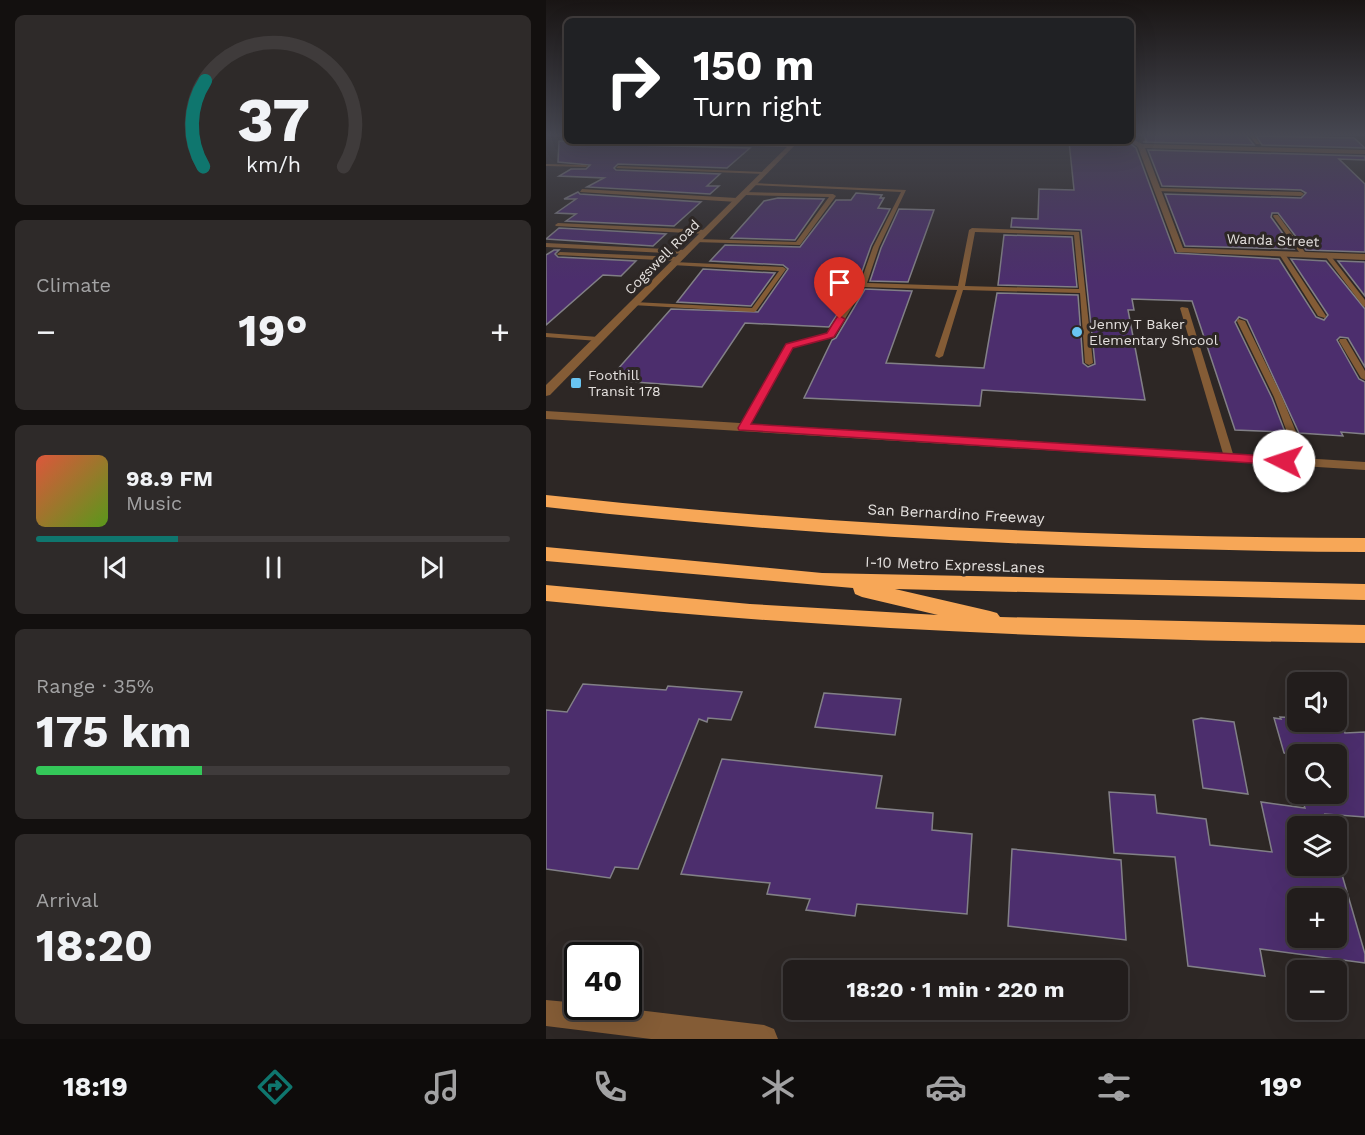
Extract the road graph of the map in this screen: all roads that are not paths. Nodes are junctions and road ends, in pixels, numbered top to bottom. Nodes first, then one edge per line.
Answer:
1 (1155, 183) edge
2 (753, 184) joint
3 (1158, 190) junction
4 (582, 191) dead end
5 (745, 193) junction
6 (1300, 194) dead end
7 (738, 200) junction
8 (1276, 216) dead end
9 (558, 225) dead end
10 (706, 232) junction
11 (696, 241) junction
12 (546, 245) edge
13 (560, 254) dead end
14 (1282, 254) junction
15 (1304, 255) junction
16 (1328, 256) junction
17 (1365, 257) edge
18 (680, 258) junction
19 (863, 285) junction
20 (961, 287) junction
21 (1083, 291) junction
22 (634, 304) junction
23 (1365, 305) edge
24 (1184, 308) dead end
25 (1322, 316) dead end
26 (1241, 321) dead end
27 (546, 335) edge
28 (598, 339) junction
29 (1343, 340) dead end
30 (939, 356) dead end
31 (1089, 363) dead end
32 (1365, 378) edge
33 (546, 392) edge
34 (546, 415) edge
35 (744, 428) junction
36 (1229, 457) junction
37 (1303, 462) junction
38 (1365, 466) edge
39 (546, 501) edge
40 (1365, 545) edge
41 (546, 554) edge
42 (822, 580) junction
43 (1365, 592) edge
44 (546, 593) edge
45 (1033, 628) junction
46 (1365, 634) edge
47 (546, 1013) edge
48 (764, 1039) edge

1 - 3 street
2 - 5 street, Cogswell Road
2 - 19 lane
3 - 6 lane
3 - 14 street, Wanda Street
4 - 7 lane
5 - 7 street, Cogswell Road
5 - 11 lane
7 - 10 street, Cogswell Road
8 - 15 lane
9 - 10 lane
10 - 11 street, Cogswell Road
11 - 18 street, Cogswell Road
12 - 18 lane
13 - 18 lane
14 - 15 street, Wanda Street
14 - 25 lane
15 - 16 street, Wanda Street
16 - 17 street, Wanda Street
16 - 23 lane
18 - 22 street, Cogswell Road
18 - 22 lane
19 - 20 lane
19 - 35 lane
20 - 21 lane
20 - 21 lane
20 - 30 lane
21 - 31 lane
22 - 28 street, Cogswell Road
24 - 36 lane
26 - 37 lane
27 - 28 lane
28 - 33 street, Cogswell Road
29 - 32 lane
34 - 35 street
35 - 36 street
36 - 37 street
37 - 38 street
39 - 40 highway, San Bernardino Freeway
41 - 42 highway, I-10 Metro ExpressLanes
42 - 43 highway, I-10 Metro ExpressLanes
42 - 45 highway
44 - 45 highway
45 - 46 highway
47 - 48 street

